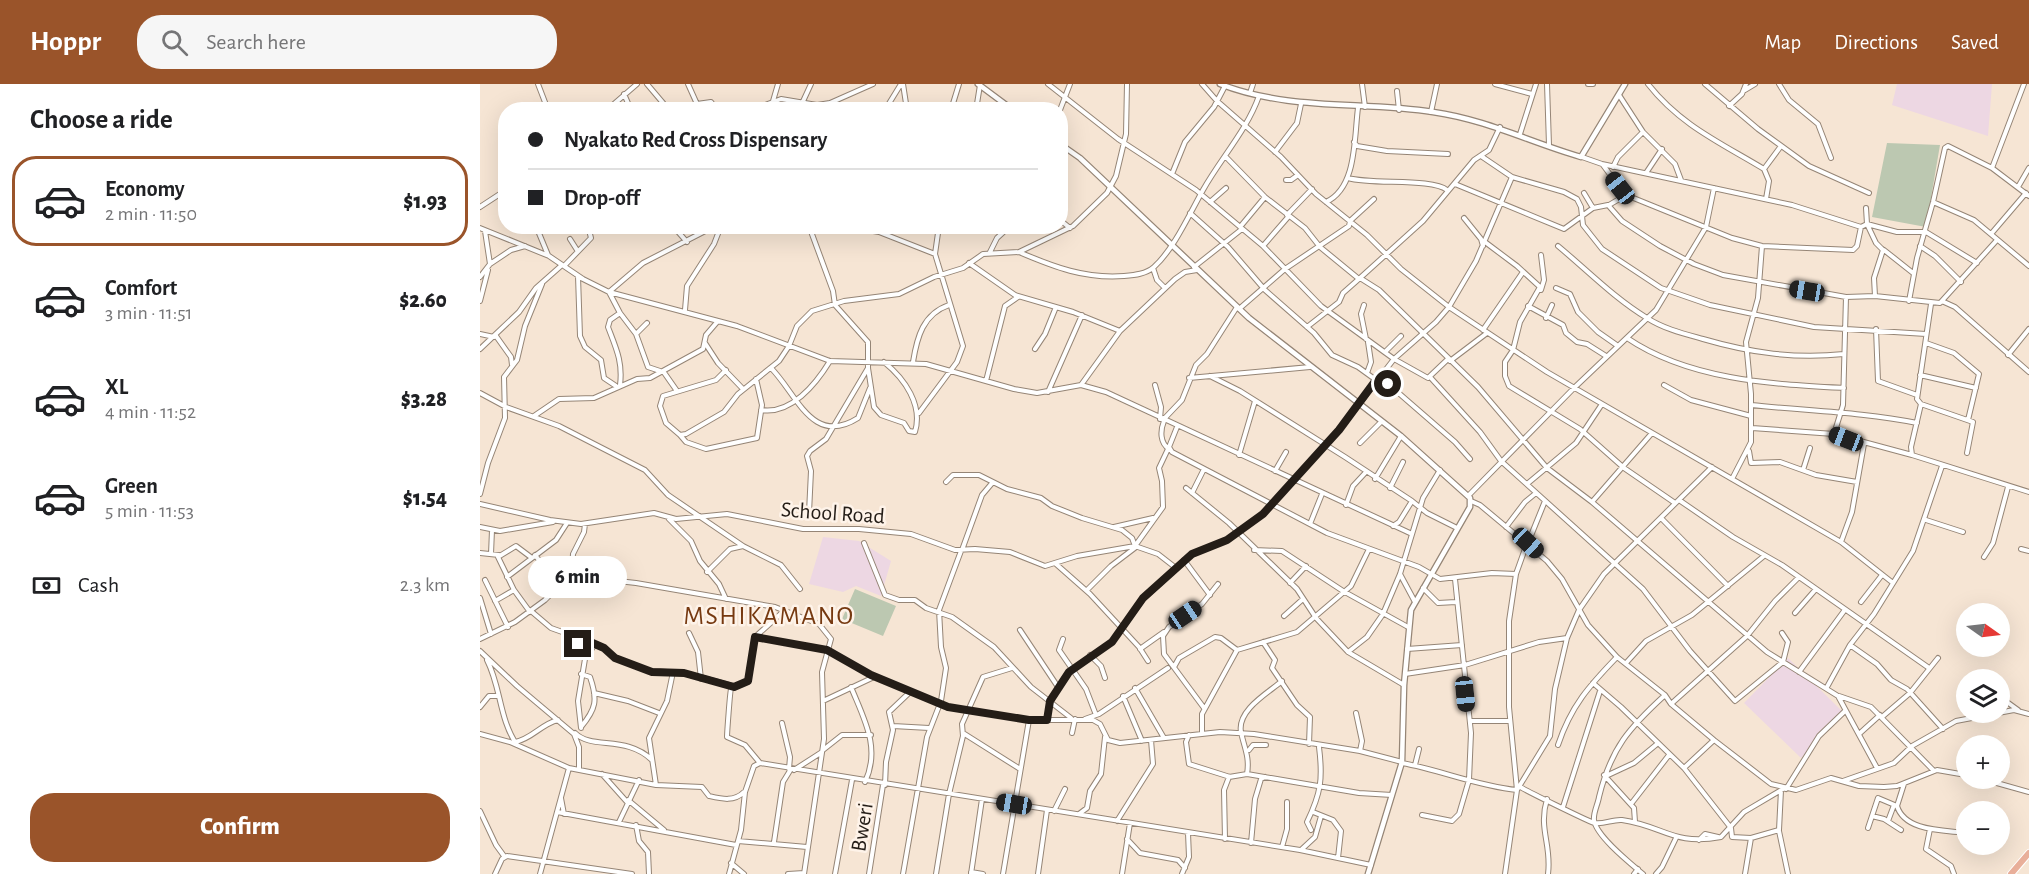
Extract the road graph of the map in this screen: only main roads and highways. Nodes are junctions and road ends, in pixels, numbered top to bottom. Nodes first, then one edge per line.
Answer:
1 (2029, 853) edge
2 (2011, 874) edge

1 - 2 main road

